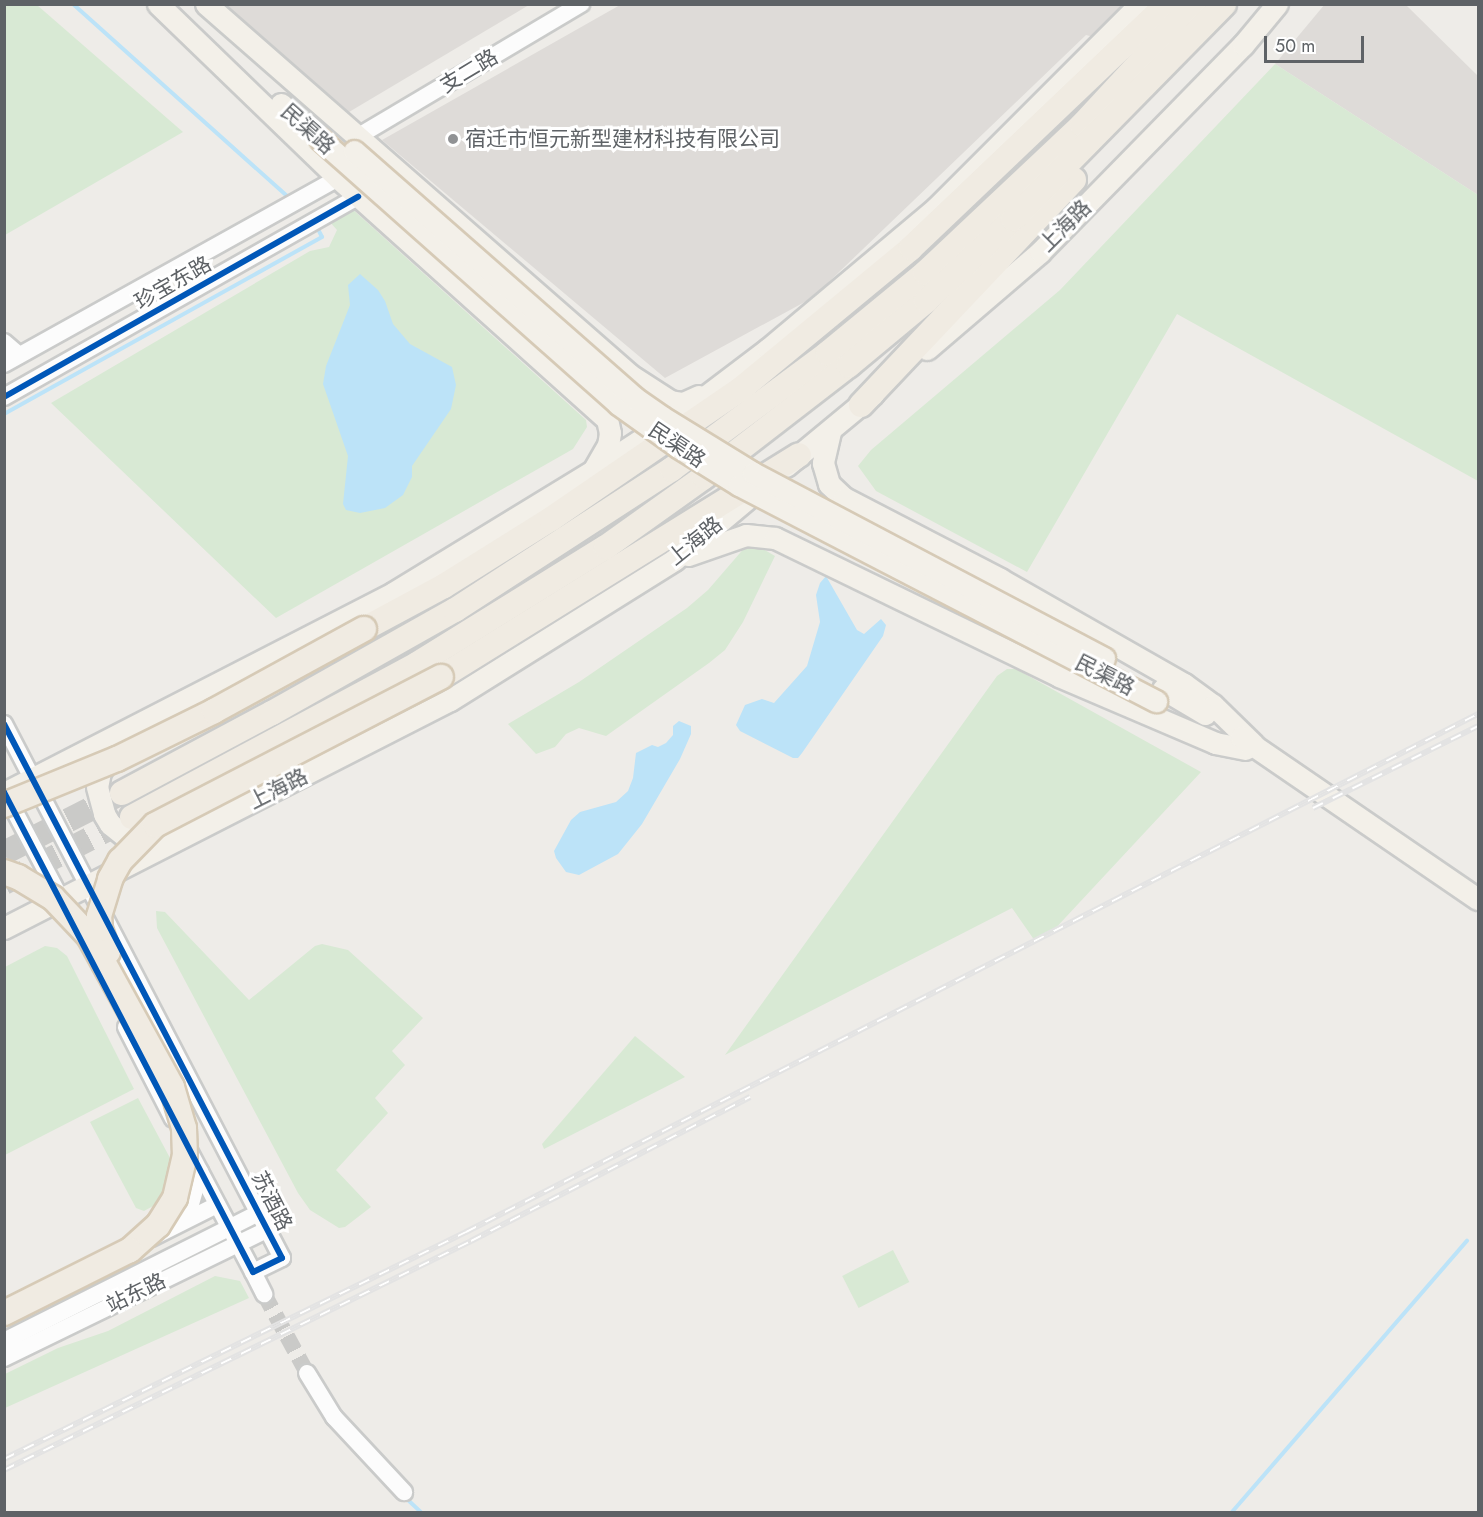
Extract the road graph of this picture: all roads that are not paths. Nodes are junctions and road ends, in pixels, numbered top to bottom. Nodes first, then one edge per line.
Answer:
1 (158, 4) edge
2 (168, 4) edge
3 (197, 4) edge
4 (206, 4) edge
5 (581, 4) edge
6 (1140, 4) edge
7 (1167, 4) edge
8 (1194, 4) edge
9 (1224, 4) edge
10 (1235, 4) edge
11 (1276, 4) edge
12 (325, 134) junction
13 (357, 137) junction
14 (338, 178) junction
15 (358, 197) junction
16 (4, 342) edge
17 (12, 359) edge
18 (722, 384) junction
19 (4, 397) edge
20 (861, 405) junction
21 (830, 432) junction
22 (799, 455) junction
23 (593, 471) junction
24 (674, 560) junction
25 (195, 696) junction
26 (4, 724) edge
27 (1249, 746) junction
28 (33, 779) junction
29 (5, 793) edge
30 (122, 793) tunnel mouth
31 (257, 800) junction
32 (4, 805) edge
33 (132, 817) tunnel mouth
34 (4, 872) edge
35 (90, 887) junction
36 (1479, 899) edge
37 (62, 900) junction
38 (4, 928) edge
39 (150, 1048) junction
40 (200, 1172) junction
41 (217, 1205) junction
42 (259, 1213) junction
43 (179, 1224) junction
44 (268, 1229) junction
45 (233, 1236) junction
46 (253, 1272) junction
47 (264, 1294) tunnel mouth
48 (4, 1312) edge
49 (4, 1341) edge
50 (4, 1358) edge
51 (307, 1373) tunnel mouth
52 (404, 1492) dead end

1 - 14 main road, 民渠路
2 - 12 main road, 民渠路
3 - 12 main road, 民渠路
4 - 13 main road, 民渠路
5 - 13 street, 支二路
6 - 18 main road
7 - 32 highway, bridge
8 - 30 highway
9 - 33 highway, 上海路
10 - 20 highway
11 - 20 main road, 上海路
12 - 27 main road, 民渠路, bridge
13 - 18 main road, 民渠路
14 - 15 main road, 民渠路
14 - 17 street, 珍宝东路
15 - 19 street, 珍宝东路
15 - 23 main road, 民渠路
16 - 17 street
18 - 23 main road
20 - 21 main road, 上海路
21 - 22 main road, 上海路
21 - 27 main road
22 - 24 main road, 上海路
22 - 39 highway, bridge
23 - 25 main road
24 - 27 main road
24 - 31 main road, 上海路
25 - 28 main road
25 - 31 main road
26 - 28 street, 苏酒路
27 - 36 main road, 民渠路
28 - 29 main road
28 - 35 street, 苏酒路
29 - 37 street
31 - 35 main road, 上海路
34 - 39 highway, bridge
35 - 37 main road, 上海路
35 - 42 street, 苏酒路
37 - 38 main road, 上海路
37 - 40 street
39 - 48 highway, bridge
40 - 41 street
40 - 43 street
41 - 43 street, 站东路
41 - 45 street
42 - 44 street, 苏酒路
42 - 45 street
43 - 48 street, 站东路
44 - 45 street, 站东路
44 - 46 street, 苏酒路
45 - 46 street
45 - 49 street
45 - 50 street, 站东路
46 - 47 street
51 - 52 street

